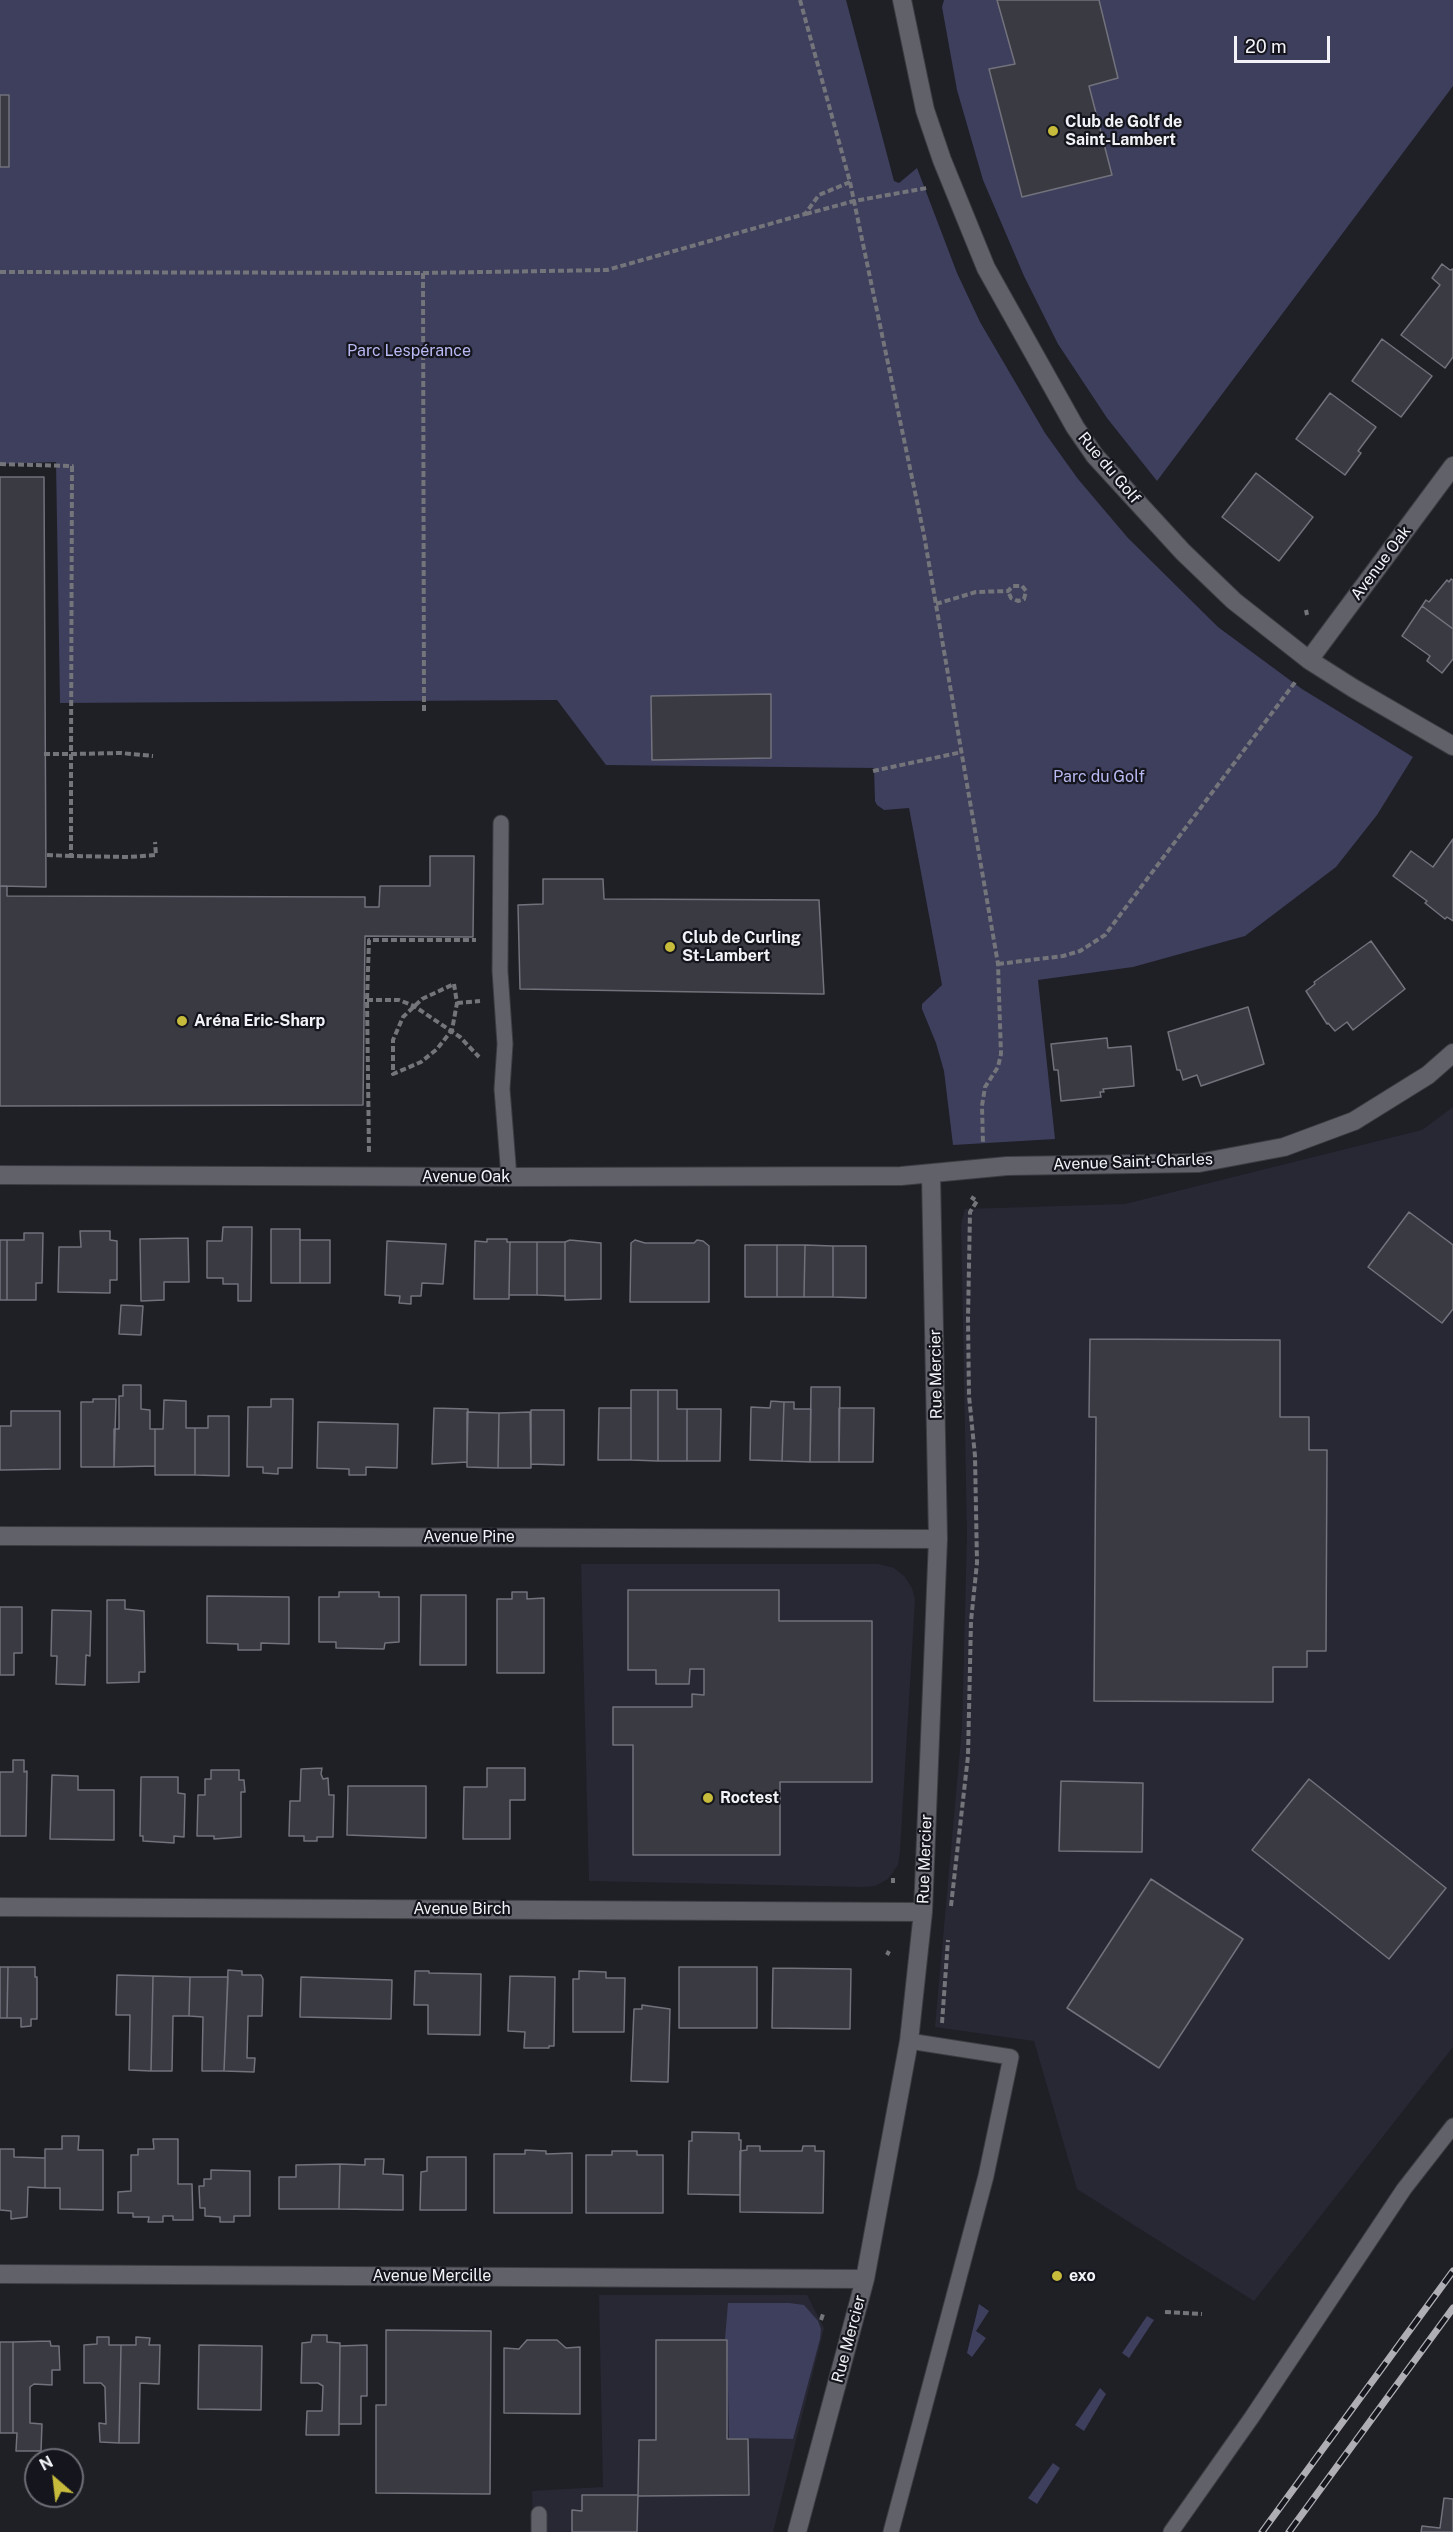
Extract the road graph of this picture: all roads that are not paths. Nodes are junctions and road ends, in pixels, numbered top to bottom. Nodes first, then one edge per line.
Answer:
1 (902, 0) edge
2 (1453, 466) edge
3 (1309, 660) junction
4 (1453, 746) edge
5 (501, 823) dead end
6 (1453, 1053) edge
7 (931, 1174) junction
8 (0, 1175) edge
9 (509, 1177) junction
10 (0, 1536) edge
11 (938, 1539) junction
12 (0, 1907) edge
13 (923, 1912) junction
14 (909, 2041) junction
15 (1453, 2126) edge
16 (0, 2274) edge
17 (865, 2279) junction
18 (539, 2514) dead end
19 (539, 2532) edge
20 (797, 2532) edge
21 (891, 2532) edge
22 (1171, 2532) edge

1 - 3 street, Rue du Golf
2 - 3 street, Avenue Oak
3 - 4 street, Rue du Golf
5 - 9 lane
6 - 7 street, Avenue Saint-Charles
7 - 9 street, Avenue Oak
7 - 11 street, Rue Mercier
8 - 9 street, Avenue Oak
10 - 11 street, Avenue Pine
11 - 13 street, Rue Mercier
12 - 13 street, Avenue Birch
13 - 14 street, Rue Mercier
14 - 17 street, Rue Mercier
14 - 21 lane
15 - 22 lane
16 - 17 street, Avenue Mercille
17 - 20 street, Rue Mercier
18 - 19 lane

